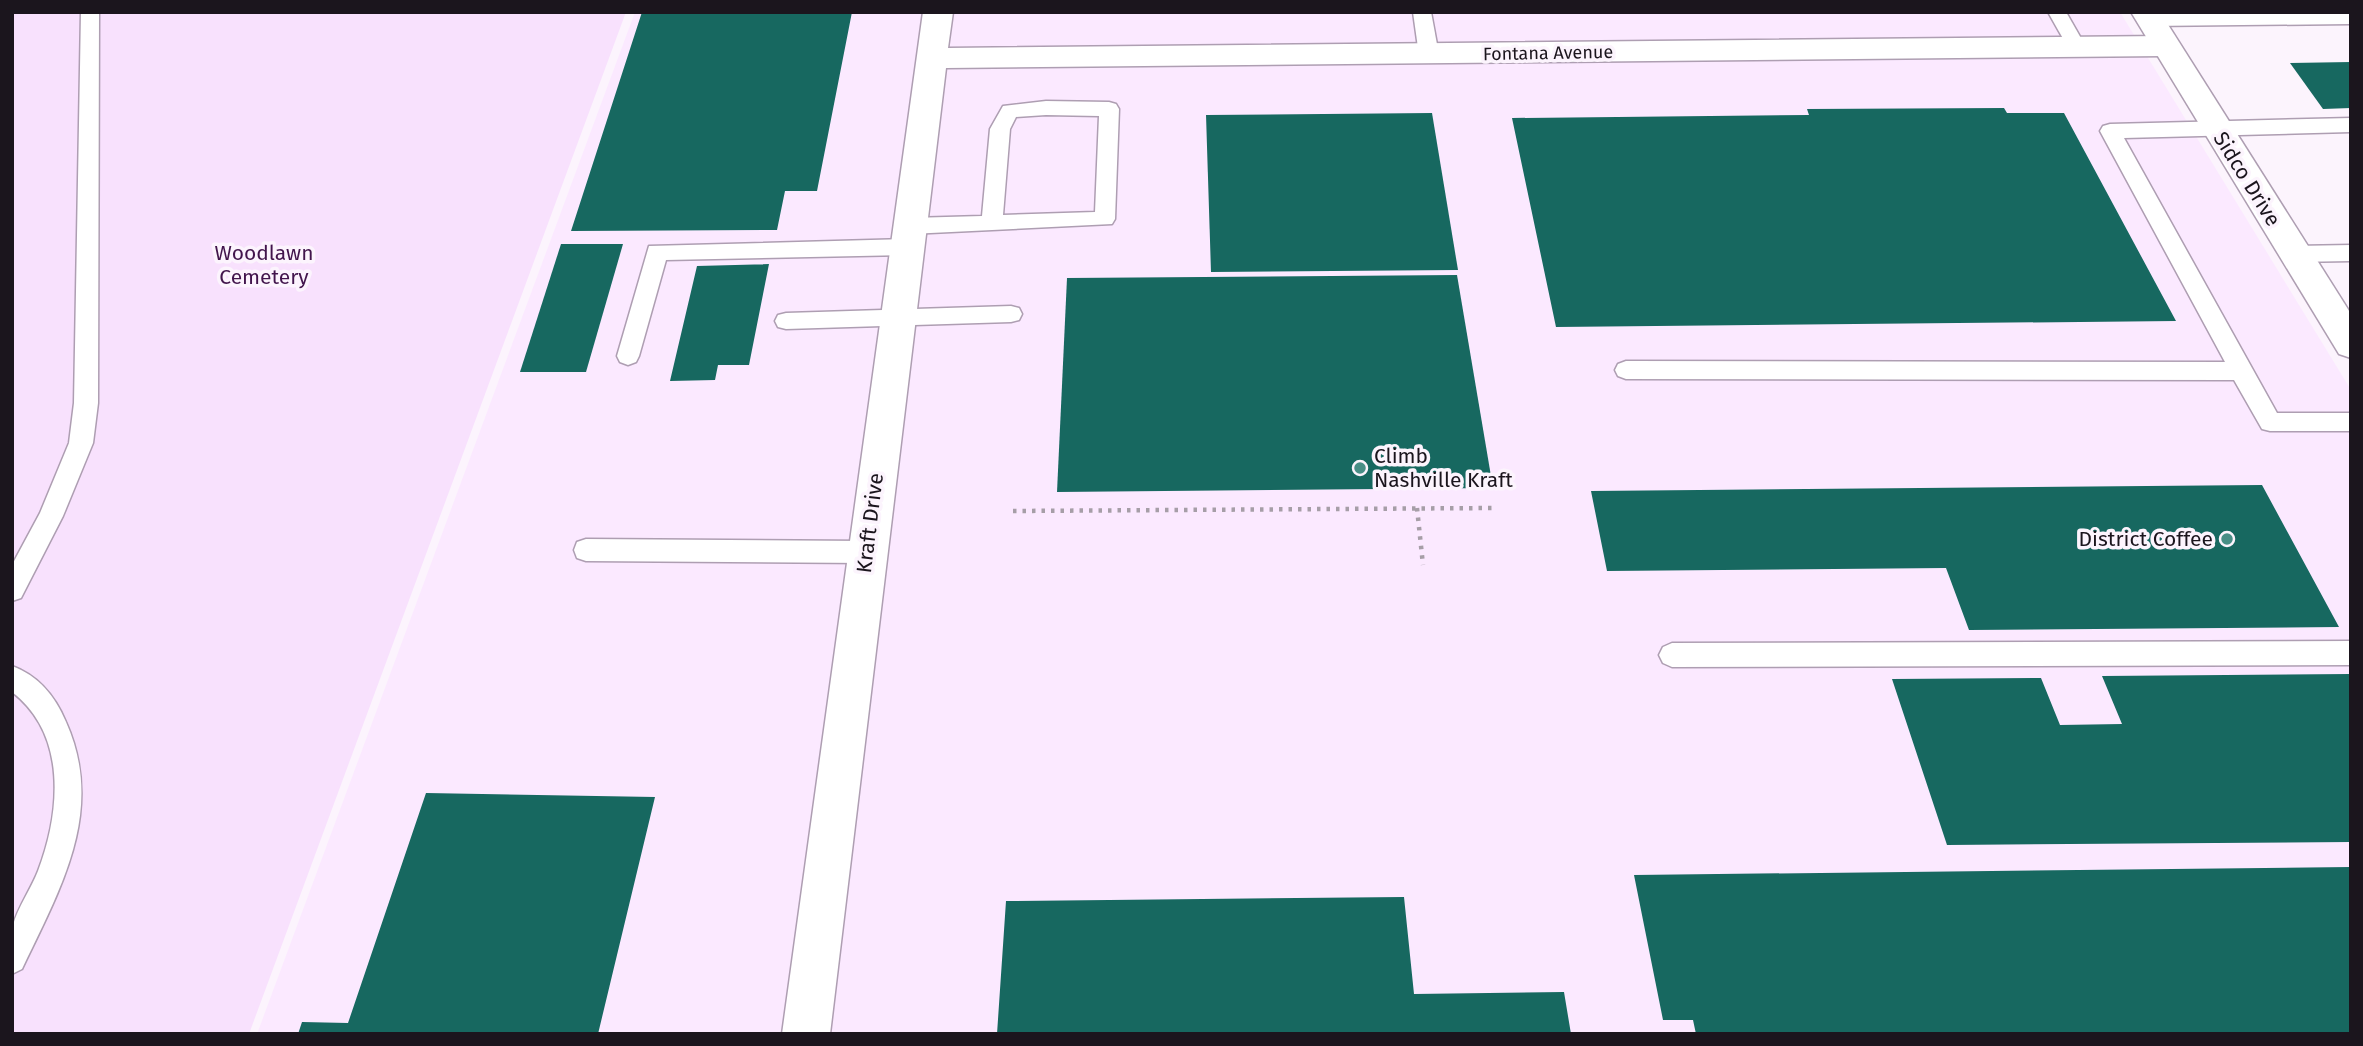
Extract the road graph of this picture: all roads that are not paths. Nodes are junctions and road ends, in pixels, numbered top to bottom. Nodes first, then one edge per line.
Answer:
1 (90, 12) edge
2 (938, 12) edge
3 (1422, 12) edge
4 (2057, 12) edge
5 (2351, 18) edge
6 (2153, 26) edge
7 (2077, 47) junction
8 (1429, 55) junction
9 (932, 58) junction
10 (2351, 125) edge
11 (2217, 130) junction
12 (992, 223) junction
13 (909, 236) junction
14 (2351, 253) edge
15 (2294, 254) junction
16 (1012, 314) dead end
17 (897, 318) junction
18 (786, 321) dead end
19 (2351, 344) edge
20 (628, 356) dead end
21 (1626, 370) dead end
22 (2241, 371) junction
23 (2351, 422) edge
24 (586, 550) dead end
25 (866, 552) junction
26 (12, 590) edge
27 (2351, 653) edge
28 (1672, 655) dead end
29 (12, 678) edge
30 (12, 959) edge
31 (806, 1034) edge

1 - 26 lane
2 - 9 street, Kraft Drive
3 - 8 lane
4 - 7 lane
5 - 6 lane
6 - 7 street, Fontana Avenue
6 - 11 street, Sidco Drive
7 - 8 street, Fontana Avenue
8 - 9 street, Fontana Avenue
9 - 13 street, Kraft Drive
10 - 11 lane
11 - 15 street, Sidco Drive
11 - 22 lane
12 - 12 lane
12 - 13 lane
13 - 17 street, Kraft Drive
13 - 20 lane
14 - 15 lane
15 - 19 street, Sidco Drive
16 - 17 lane
17 - 18 lane
17 - 25 street, Kraft Drive
21 - 22 lane
22 - 23 lane
24 - 25 lane
25 - 31 street, Kraft Drive
27 - 28 lane
29 - 30 lane

